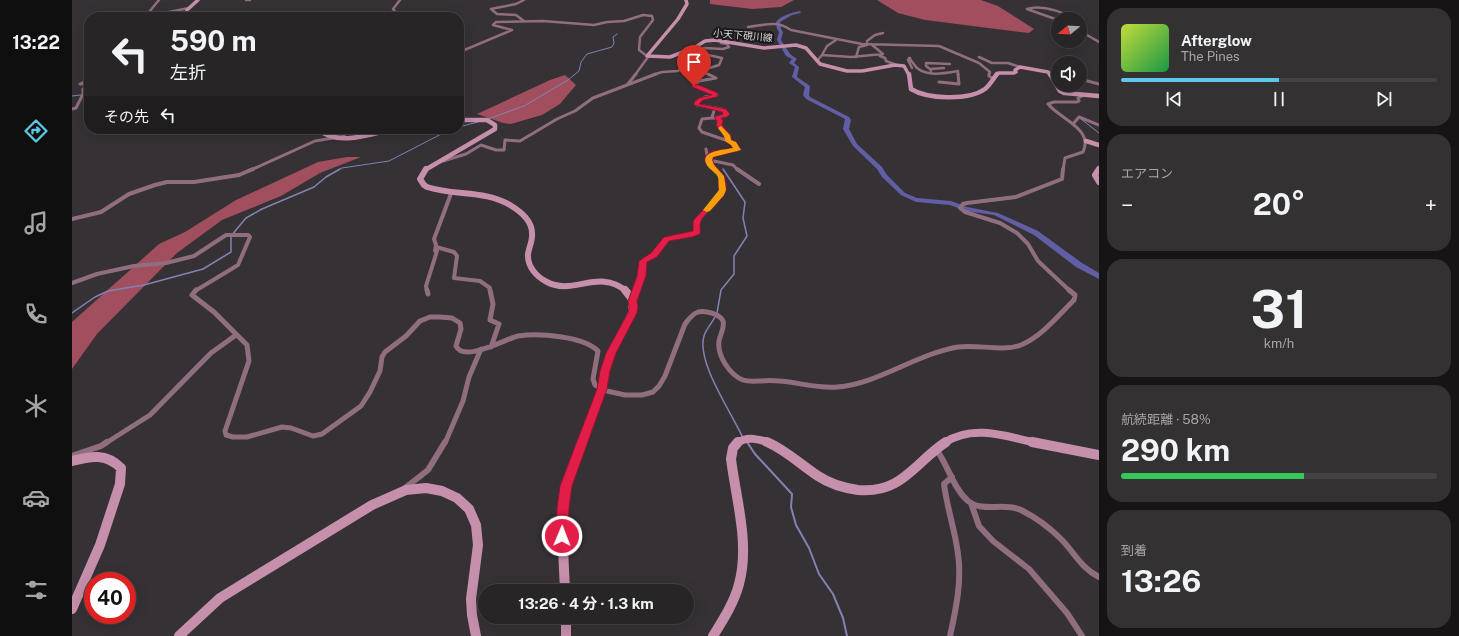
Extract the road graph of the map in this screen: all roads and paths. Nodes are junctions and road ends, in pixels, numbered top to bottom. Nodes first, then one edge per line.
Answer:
1 (159, 0) edge
2 (198, 0) edge
3 (246, 0) edge
4 (250, 0) edge
5 (400, 0) edge
6 (524, 0) edge
7 (686, 0) edge
8 (189, 8) junction
9 (149, 12) edge
10 (169, 12) edge
11 (186, 12) edge
12 (396, 12) edge
13 (1061, 12) edge
14 (1051, 18) edge
15 (524, 21) junction
16 (748, 27) dead end
17 (883, 33) dead end
18 (1087, 34) edge
19 (838, 39) junction
20 (709, 40) junction
21 (1099, 42) edge
22 (867, 44) junction
23 (871, 44) junction
24 (464, 50) edge
25 (701, 54) junction
26 (822, 55) junction
27 (647, 56) junction
28 (880, 56) junction
29 (856, 57) junction
30 (979, 57) dead end
31 (817, 61) junction
32 (992, 63) junction
33 (894, 64) dead end
34 (950, 64) dead end
35 (982, 64) junction
36 (1020, 67) junction
37 (912, 68) dead end
38 (944, 68) dead end
39 (930, 70) junction
40 (1048, 72) junction
41 (1051, 73) edge
42 (994, 79) junction
43 (1087, 81) edge
44 (939, 82) dead end
45 (1099, 84) edge
46 (627, 85) junction
47 (84, 89) edge
48 (1099, 96) edge
49 (1080, 97) junction
50 (72, 109) edge
51 (714, 111) dead end
52 (712, 117) junction
53 (717, 117) junction
54 (464, 120) edge
55 (1073, 124) junction
56 (1099, 125) edge
57 (318, 134) edge
58 (326, 134) edge
59 (345, 134) edge
60 (370, 134) edge
61 (333, 138) junction
62 (347, 138) junction
63 (315, 141) junction
64 (728, 141) junction
65 (1086, 141) junction
66 (1099, 145) edge
67 (706, 149) dead end
68 (709, 158) junction
69 (437, 162) junction
70 (1099, 168) edge
71 (1099, 182) edge
72 (759, 184) dead end
73 (452, 191) junction
74 (72, 219) edge
75 (436, 247) junction
76 (72, 283) edge
77 (428, 294) dead end
78 (633, 301) junction
79 (236, 335) junction
80 (491, 346) junction
81 (482, 349) junction
82 (602, 389) junction
83 (936, 449) junction
84 (1099, 455) edge
85 (72, 456) edge
86 (72, 461) edge
87 (952, 477) junction
88 (399, 492) junction
89 (971, 503) junction
90 (1099, 577) edge
91 (565, 584) edge
92 (72, 609) edge
93 (566, 624) edge
94 (178, 636) edge
95 (476, 636) edge
96 (566, 636) edge
97 (713, 636) edge
98 (950, 636) edge
99 (1082, 636) edge

1 - 9 street
2 - 8 street
3 - 4 street
5 - 12 street
6 - 15 street
7 - 27 street
8 - 10 street
8 - 11 street
13 - 14 street
15 - 24 street
15 - 27 street
16 - 19 street
17 - 22 street
18 - 21 street
19 - 22 street
19 - 26 street
20 - 25 street
20 - 27 street, 小天下硯川線
20 - 31 street, 小天下硯川線
22 - 23 street
22 - 29 street
23 - 28 street
23 - 35 street
25 - 46 street
25 - 53 street
26 - 29 street
26 - 31 street
27 - 46 street
28 - 29 street
28 - 33 street
30 - 32 street
31 - 42 street, 小天下硯川線
32 - 35 street
32 - 36 street
34 - 39 street
35 - 42 street
36 - 40 street, 小天下硯川線
36 - 42 street, 小天下硯川線
37 - 39 street
38 - 39 street
39 - 44 street
40 - 41 street
40 - 49 street
43 - 45 street
46 - 69 street
47 - 50 street
48 - 49 street
49 - 55 street
51 - 52 street
52 - 53 street
52 - 64 street
53 - 64 street
54 - 69 street
55 - 56 street
55 - 65 street
57 - 63 street
58 - 61 street
59 - 62 street
60 - 62 street
61 - 62 street
61 - 63 street
63 - 74 street
64 - 68 street
65 - 66 street
65 - 82 street
67 - 68 street
68 - 72 street
68 - 78 street
69 - 73 street
70 - 71 street
73 - 75 street
73 - 78 street
75 - 77 street
75 - 80 street
76 - 79 street
78 - 82 street
79 - 81 street
79 - 85 street
80 - 81 street
80 - 82 street
81 - 88 street
82 - 91 street
83 - 84 street
83 - 87 street
83 - 97 street
86 - 92 street
87 - 89 street
87 - 98 street
88 - 94 street
88 - 95 street
89 - 90 street
89 - 99 street
93 - 96 street

